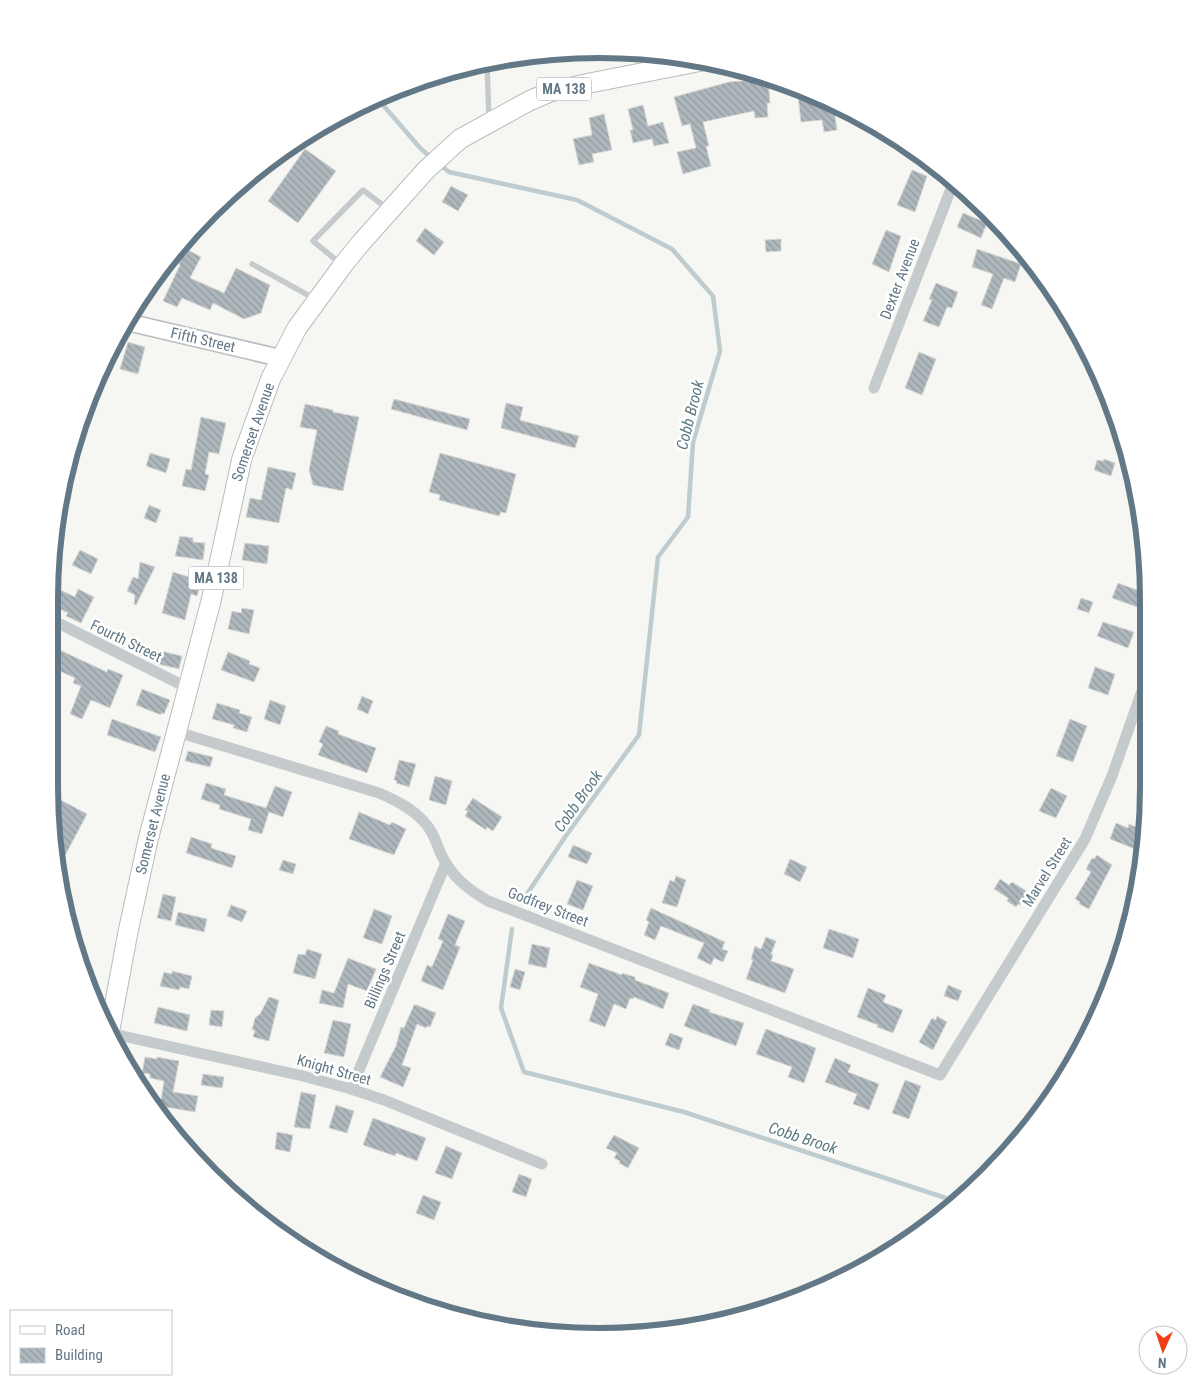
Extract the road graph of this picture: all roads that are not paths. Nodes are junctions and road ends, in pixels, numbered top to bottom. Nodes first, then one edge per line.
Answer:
1 (684, 64) edge
2 (487, 69) edge
3 (489, 122) junction
4 (951, 188) edge
5 (391, 210) junction
6 (252, 264) dead end
7 (343, 265) junction
8 (316, 300) junction
9 (133, 324) edge
10 (280, 358) junction
11 (874, 388) dead end
12 (58, 623) edge
13 (188, 688) junction
14 (1140, 697) edge
15 (178, 732) junction
16 (446, 863) junction
17 (111, 1021) edge
18 (118, 1035) edge
19 (940, 1075) joint
20 (351, 1089) junction
21 (542, 1164) dead end

1 - 3 main road, Somerset Avenue / MA 138
2 - 3 lane
3 - 5 main road, Somerset Avenue / MA 138
4 - 11 street, Dexter Avenue
5 - 7 main road, Somerset Avenue / MA 138
5 - 7 lane
6 - 8 lane
7 - 8 main road, Somerset Avenue / MA 138
8 - 10 main road, Somerset Avenue / MA 138
9 - 10 street, Fifth Street
10 - 13 main road, Somerset Avenue / MA 138
12 - 13 street, Fourth Street
13 - 15 main road, Somerset Avenue / MA 138
14 - 19 street, Marvel Street
15 - 16 street, Godfrey Street
15 - 17 main road, Somerset Avenue / MA 138
16 - 19 street, Godfrey Street
16 - 20 street, Billings Street
18 - 20 street, Knight Street
20 - 21 street, Knight Street

